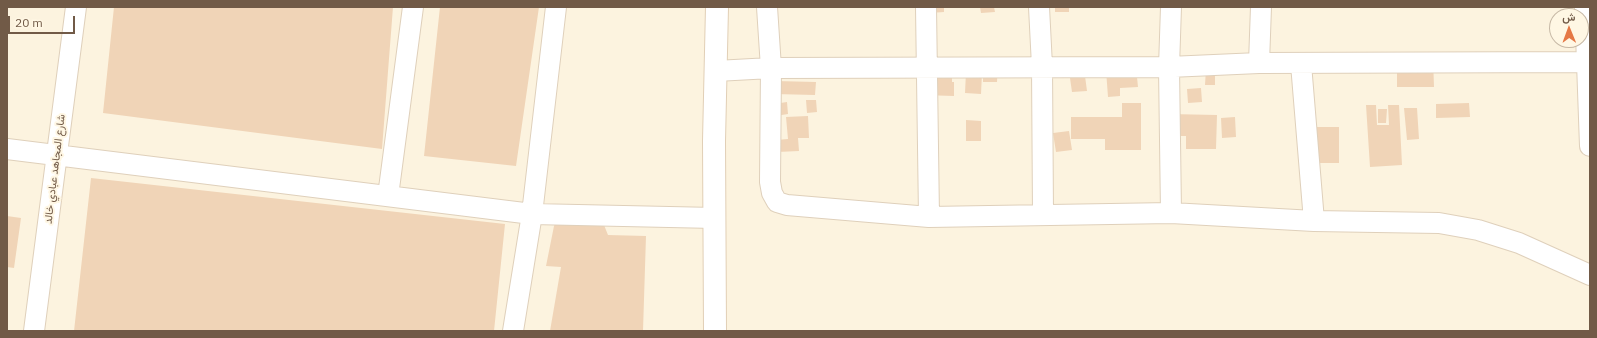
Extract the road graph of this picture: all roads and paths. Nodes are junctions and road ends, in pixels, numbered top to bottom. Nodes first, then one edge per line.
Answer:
1 (76, 7) edge
2 (413, 7) edge
3 (556, 7) edge
4 (718, 7) edge
5 (767, 7) edge
6 (926, 7) edge
7 (1038, 7) edge
8 (1171, 7) edge
9 (1261, 7) edge
10 (1585, 7) edge
11 (1587, 62) junction
12 (1259, 63) junction
13 (1301, 64) junction
14 (1042, 66) junction
15 (1169, 67) junction
16 (771, 68) junction
17 (927, 68) junction
18 (716, 71) junction
19 (1590, 119) edge
20 (1590, 146) edge
21 (7, 149) edge
22 (57, 155) junction
23 (388, 196) junction
24 (1171, 213) junction
25 (532, 214) junction
26 (1043, 214) junction
27 (929, 217) junction
28 (715, 218) junction
29 (1314, 221) junction
30 (1590, 260) edge
31 (1590, 275) edge
32 (34, 331) edge
33 (513, 331) edge
34 (715, 331) edge

1 - 22 street, شارع المجاهد عبادي خالد
2 - 23 street
3 - 25 street
4 - 18 main road
5 - 16 street
6 - 17 street
7 - 14 street
8 - 15 street
9 - 12 street
10 - 11 street
11 - 13 street
11 - 19 street
12 - 13 street
12 - 15 street
13 - 29 street
14 - 15 street
14 - 17 street
14 - 26 street
15 - 24 street
16 - 17 street
16 - 18 street
16 - 27 street
17 - 27 street
18 - 28 main road
19 - 20 street
21 - 22 street
22 - 23 street
22 - 32 street, شارع المجاهد عبادي خالد
23 - 25 street
24 - 26 street
24 - 29 street
25 - 28 street
25 - 33 street
26 - 27 street
28 - 34 main road
29 - 31 street
30 - 31 street

